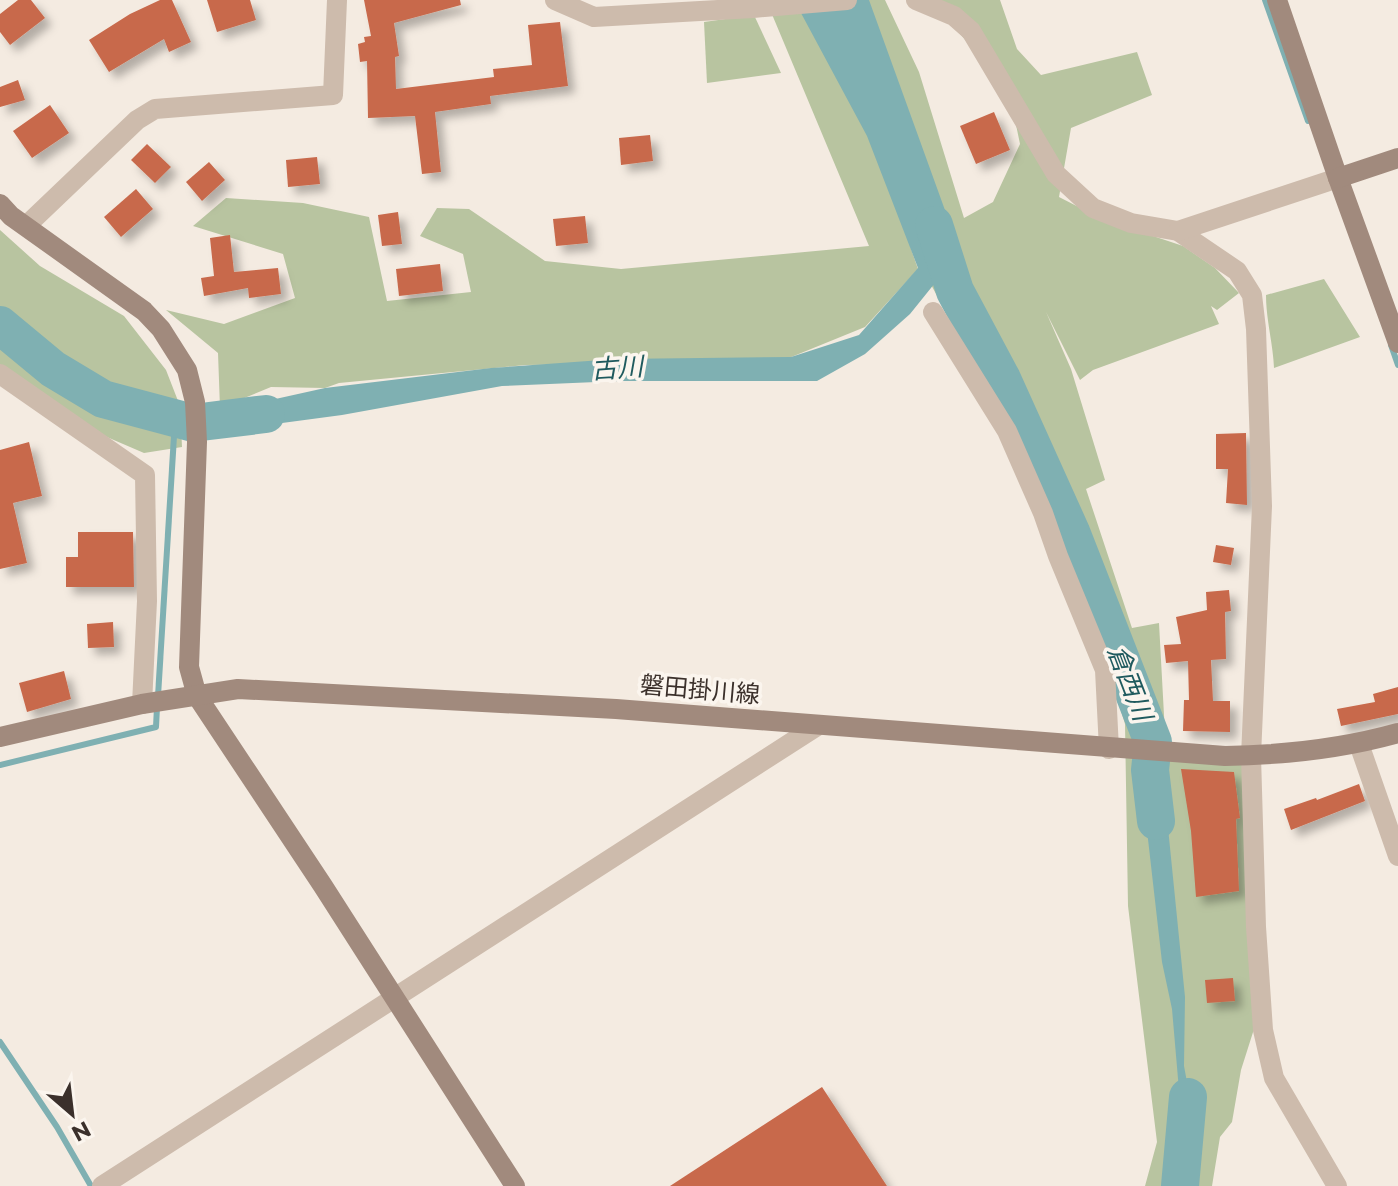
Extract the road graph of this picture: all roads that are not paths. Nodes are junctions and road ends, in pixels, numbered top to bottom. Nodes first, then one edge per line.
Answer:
1 (337, 0) edge
2 (555, 0) edge
3 (847, 0) edge
4 (916, 0) edge
5 (1277, 0) edge
6 (955, 8) edge
7 (1398, 158) edge
8 (1338, 178) junction
9 (0, 204) edge
10 (27, 225) junction
11 (1178, 231) junction
12 (933, 312) dead end
13 (1398, 343) edge
14 (0, 374) edge
15 (197, 696) junction
16 (142, 704) junction
17 (817, 726) junction
18 (1398, 733) edge
19 (0, 737) edge
20 (1359, 744) junction
21 (1109, 749) junction
22 (1251, 756) junction
23 (1398, 856) edge
24 (394, 998) junction
25 (102, 1186) edge
26 (515, 1186) edge
27 (1337, 1186) edge

1 - 10 street
2 - 3 street
4 - 6 street
5 - 8 street
6 - 11 street
7 - 8 street
8 - 11 street
8 - 13 street
9 - 10 street
10 - 15 street
11 - 22 street
12 - 21 street
14 - 16 street
15 - 16 street, 磐田掛川線
15 - 17 street, 磐田掛川線
15 - 24 street
16 - 19 street, 磐田掛川線
17 - 21 street, 磐田掛川線
17 - 24 street
18 - 20 street, 磐田掛川線
20 - 22 street, 磐田掛川線
20 - 23 street
21 - 22 street, 磐田掛川線
22 - 27 street
24 - 25 street
24 - 26 street

